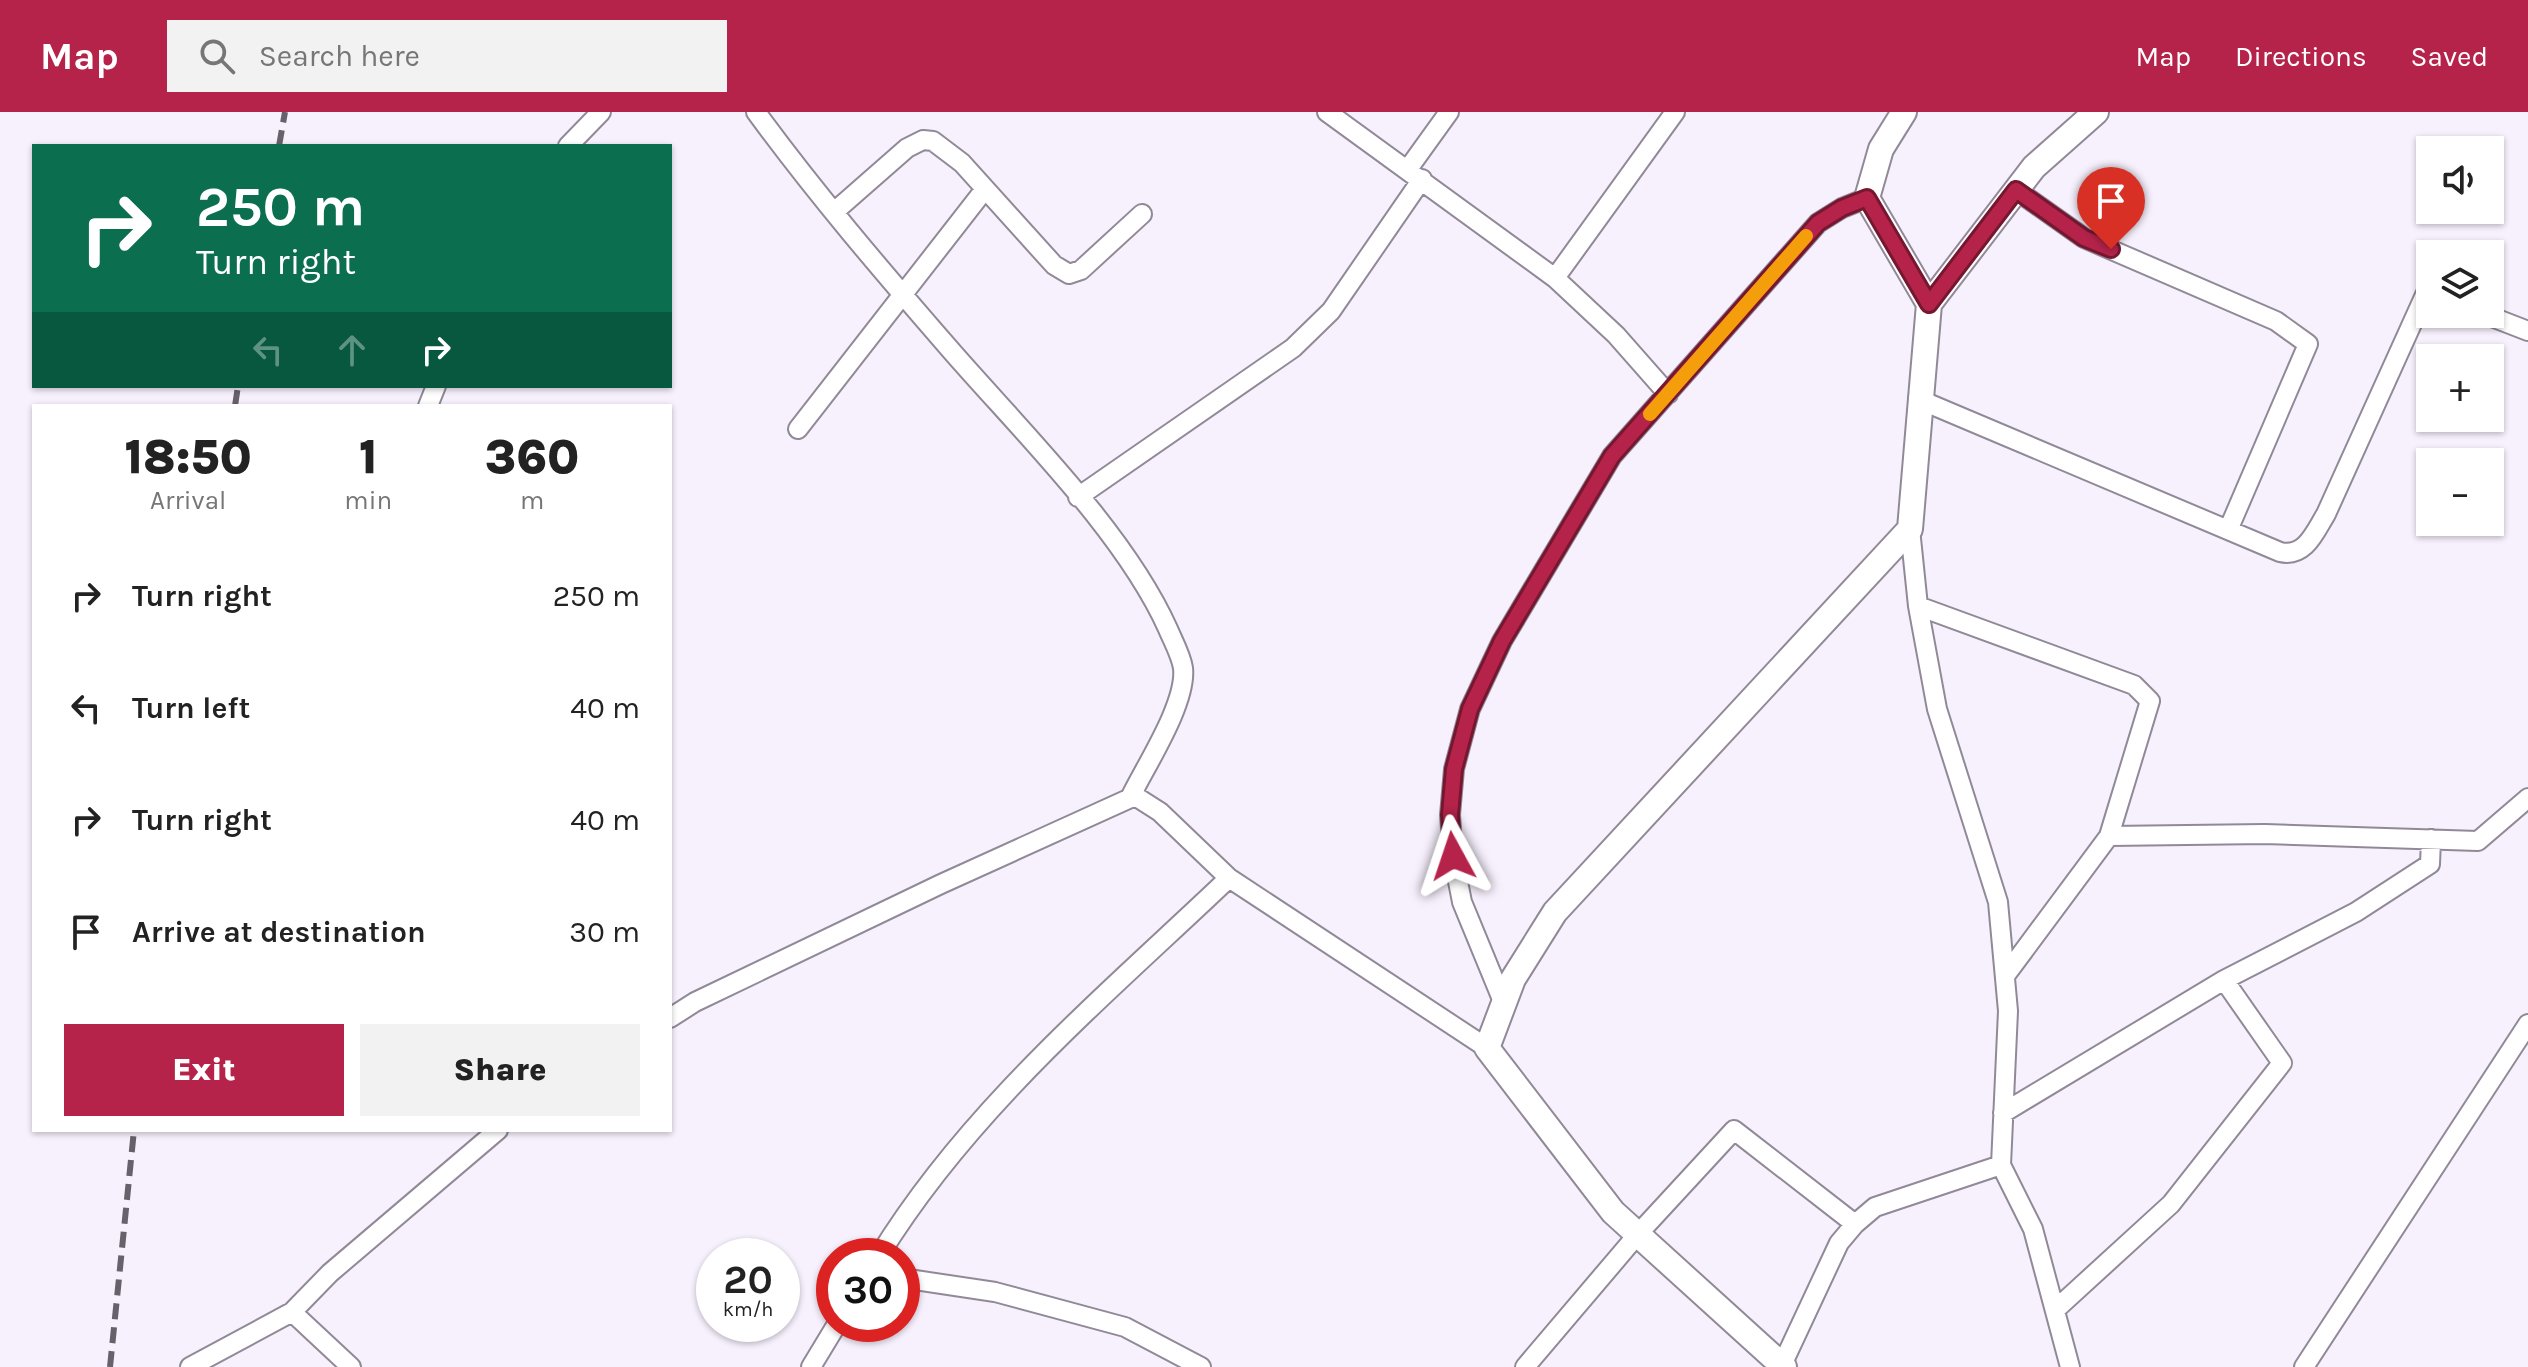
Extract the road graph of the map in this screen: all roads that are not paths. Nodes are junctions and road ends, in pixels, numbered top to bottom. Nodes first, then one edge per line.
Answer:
1 (601, 112) edge
2 (756, 112) edge
3 (1327, 112) edge
4 (1449, 112) edge
5 (1675, 112) edge
6 (1904, 112) edge
7 (2096, 112) edge
8 (570, 144) edge
9 (1415, 174) junction
10 (985, 189) junction
11 (2016, 190) junction
12 (1867, 198) junction
13 (834, 212) junction
14 (1142, 214) dead end
15 (1555, 278) junction
16 (903, 294) junction
17 (1929, 304) junction
18 (2416, 315) edge
19 (2504, 322) edge
20 (2528, 331) edge
21 (1668, 394) junction
22 (1918, 399) junction
23 (798, 429) dead end
24 (1078, 497) junction
25 (2229, 528) junction
26 (1910, 529) junction
27 (1918, 606) junction
28 (1131, 796) junction
29 (2528, 798) edge
30 (2109, 836) junction
31 (2431, 839) junction
32 (1229, 878) junction
33 (2005, 976) junction
34 (2224, 980) junction
35 (1504, 1004) junction
36 (672, 1017) edge
37 (2528, 1024) edge
38 (1487, 1048) junction
39 (2003, 1113) junction
40 (496, 1132) edge
41 (2001, 1165) junction
42 (1855, 1224) junction
43 (1638, 1234) junction
44 (890, 1238) edge
45 (920, 1281) edge
46 (2055, 1310) junction
47 (292, 1312) junction
48 (826, 1342) edge
49 (1783, 1366) edge
50 (190, 1367) edge
51 (351, 1367) edge
52 (811, 1367) edge
53 (1201, 1367) edge
54 (1525, 1367) edge
55 (2070, 1367) edge
56 (2304, 1367) edge

1 - 8 street
2 - 13 street
3 - 9 street
4 - 9 street
5 - 15 street
6 - 12 street
7 - 11 street
9 - 15 street
9 - 24 street
10 - 13 street
10 - 14 street
10 - 16 street
11 - 17 street
11 - 25 street
12 - 17 street
12 - 21 street
13 - 16 street
15 - 21 street
16 - 23 street
16 - 24 street
17 - 22 street
18 - 25 street
19 - 20 street
21 - 35 street
22 - 25 street
22 - 26 street
24 - 28 street
26 - 27 street
26 - 35 street
27 - 30 street
27 - 33 street
28 - 32 street
28 - 36 street
29 - 31 street
30 - 31 street
30 - 33 street
31 - 34 street
32 - 38 street
32 - 44 street
33 - 39 street
34 - 39 street
34 - 46 street
35 - 38 street
37 - 56 street
38 - 43 street
39 - 41 street
40 - 47 street
41 - 42 street
41 - 46 street
42 - 43 street
42 - 49 street
43 - 49 street
43 - 54 street
45 - 53 street
46 - 55 street
47 - 50 street
47 - 51 street
48 - 52 street

